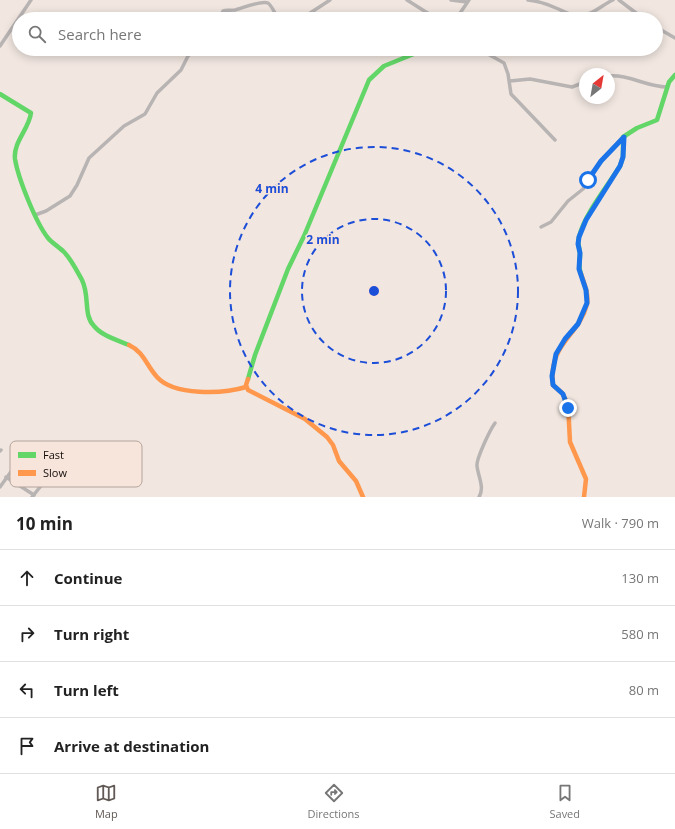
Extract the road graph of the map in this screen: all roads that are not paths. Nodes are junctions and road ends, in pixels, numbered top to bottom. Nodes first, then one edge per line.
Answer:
1 (31, 0) edge
2 (330, 0) edge
3 (407, 0) edge
4 (451, 0) edge
5 (528, 0) edge
6 (613, 0) edge
7 (619, 0) edge
8 (468, 1) edge
9 (23, 12) edge
10 (222, 12) edge
11 (274, 12) edge
12 (312, 12) edge
13 (425, 12) edge
14 (461, 12) edge
15 (563, 12) edge
16 (595, 12) edge
17 (635, 12) edge
18 (12, 28) edge
19 (663, 31) edge
20 (675, 38) edge
21 (0, 46) edge
22 (188, 56) edge
23 (409, 56) edge
24 (492, 56) edge
25 (675, 75) edge
26 (615, 77) edge
27 (510, 81) junction
28 (579, 84) edge
29 (667, 87) junction
30 (0, 94) edge
31 (624, 137) junction
32 (555, 140) dead end
33 (35, 215) junction
34 (541, 227) dead end
35 (246, 387) junction
36 (495, 423) dead end
37 (10, 472) edge
38 (6, 477) junction
39 (10, 480) edge
40 (0, 487) edge
41 (20, 487) edge
42 (40, 487) edge
43 (33, 496) edge
44 (363, 497) edge
45 (479, 497) edge
46 (584, 497) edge

1 - 9 street
2 - 12 street
3 - 13 street
4 - 8 street
5 - 15 street
6 - 16 street
7 - 17 street
8 - 14 street
10 - 11 street
18 - 21 street
19 - 20 street
22 - 33 street
23 - 35 street
24 - 27 street
25 - 29 street
26 - 29 street
27 - 28 street
27 - 32 street
29 - 31 street
30 - 33 street
31 - 34 street
31 - 46 street
33 - 35 street
35 - 44 street
36 - 45 street
37 - 38 street
38 - 39 street
38 - 40 street
41 - 43 street
42 - 43 street

